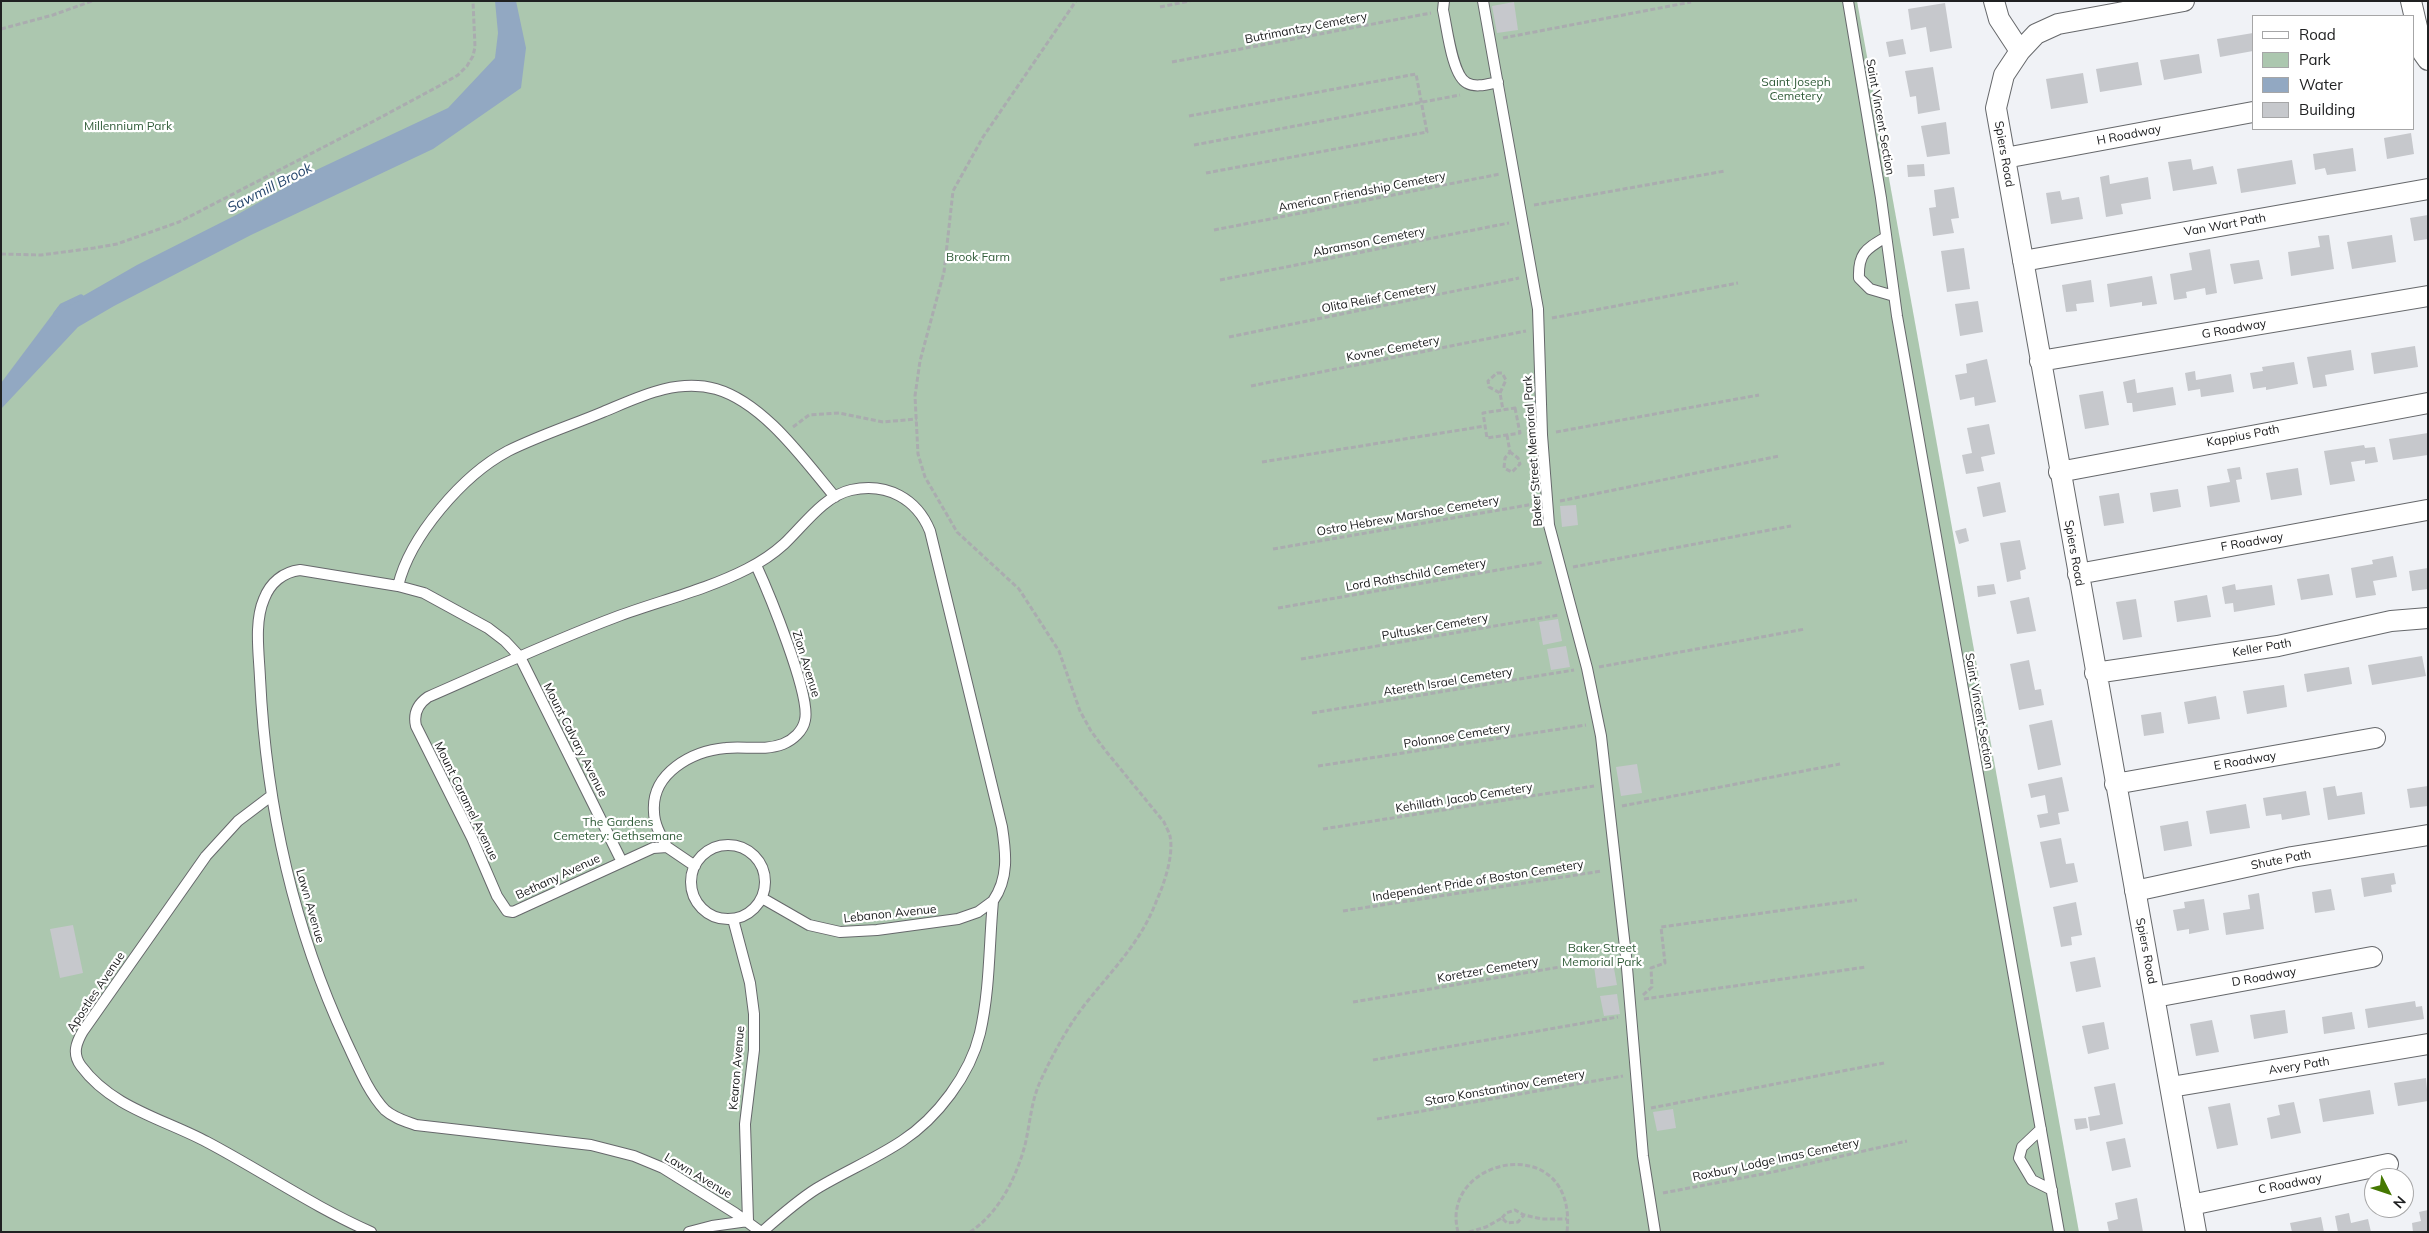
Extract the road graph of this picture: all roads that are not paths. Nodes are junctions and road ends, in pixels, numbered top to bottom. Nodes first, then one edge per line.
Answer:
1 (1483, 1) edge
2 (1848, 1) edge
3 (1994, 1) edge
4 (2184, 1) edge
5 (2411, 1) edge
6 (1444, 6) edge
7 (2020, 51) junction
8 (2428, 60) edge
9 (1498, 82) junction
10 (2252, 112) edge
11 (2005, 158) junction
12 (2428, 189) edge
13 (1886, 237) junction
14 (2022, 261) junction
15 (1894, 296) junction
16 (2428, 296) edge
17 (2040, 362) junction
18 (2428, 403) edge
19 (2059, 472) junction
20 (835, 497) junction
21 (2427, 510) edge
22 (756, 565) junction
23 (2078, 574) junction
24 (398, 586) junction
25 (2428, 618) edge
26 (520, 657) junction
27 (2095, 673) junction
28 (2375, 738) dead end
29 (2115, 784) junction
30 (271, 796) junction
31 (2428, 835) edge
32 (667, 847) junction
33 (622, 862) junction
34 (695, 866) junction
35 (2135, 891) junction
36 (762, 898) junction
37 (993, 901) junction
38 (513, 912) joint
39 (733, 919) junction
40 (2372, 957) dead end
41 (2155, 997) junction
42 (2428, 1044) edge
43 (2171, 1087) junction
44 (2041, 1129) junction
45 (2388, 1164) dead end
46 (2052, 1190) junction
47 (2191, 1205) junction
48 (748, 1221) junction
49 (371, 1232) edge
50 (689, 1232) edge
51 (762, 1232) edge
52 (1656, 1232) edge
53 (2059, 1232) edge
54 (2196, 1232) edge

1 - 9 lane, Baker Street Memorial Park
2 - 13 lane, Saint Vincent Section
3 - 7 street
4 - 7 street, Spiers Road
5 - 8 street
6 - 9 lane
7 - 11 street, Spiers Road
9 - 52 lane, Baker Street Memorial Park
10 - 11 street, H Roadway
11 - 14 street, Spiers Road
12 - 14 street, Van Wart Path
13 - 15 lane, Saint Vincent Section
13 - 15 lane
14 - 17 street, Spiers Road
15 - 44 lane, Saint Vincent Section
16 - 17 street, G Roadway
17 - 19 street, Spiers Road
18 - 19 street, Kappius Path
19 - 23 street, Spiers Road
20 - 22 lane
20 - 24 lane
20 - 37 lane
21 - 23 street, F Roadway
22 - 26 lane
22 - 32 lane, Zion Avenue
23 - 27 street, Spiers Road
24 - 26 lane, Lawn Avenue
24 - 30 lane, Lawn Avenue
25 - 27 street, Keller Path
26 - 33 lane, Mount Calvary Avenue
26 - 38 lane, Mount Caramel Avenue
27 - 29 street, Spiers Road
28 - 29 street, E Roadway
29 - 35 street, Spiers Road
30 - 48 lane, Lawn Avenue
30 - 49 lane, Apostles Avenue
31 - 35 street, Shute Path
32 - 33 lane, Bethany Avenue
32 - 34 lane
33 - 38 lane, Bethany Avenue
34 - 36 lane
34 - 39 lane
35 - 41 street, Spiers Road
36 - 37 lane, Lebanon Avenue
36 - 39 lane
37 - 51 lane
39 - 48 lane, Kearon Avenue
40 - 41 street, D Roadway
41 - 43 street, Spiers Road
42 - 43 street, Avery Path
43 - 47 street, Spiers Road
44 - 46 lane, Saint Vincent Section
44 - 46 lane
45 - 47 street, C Roadway
46 - 53 lane, Saint Vincent Section
47 - 54 street, Spiers Road
48 - 50 lane
48 - 51 lane, Lawn Avenue

